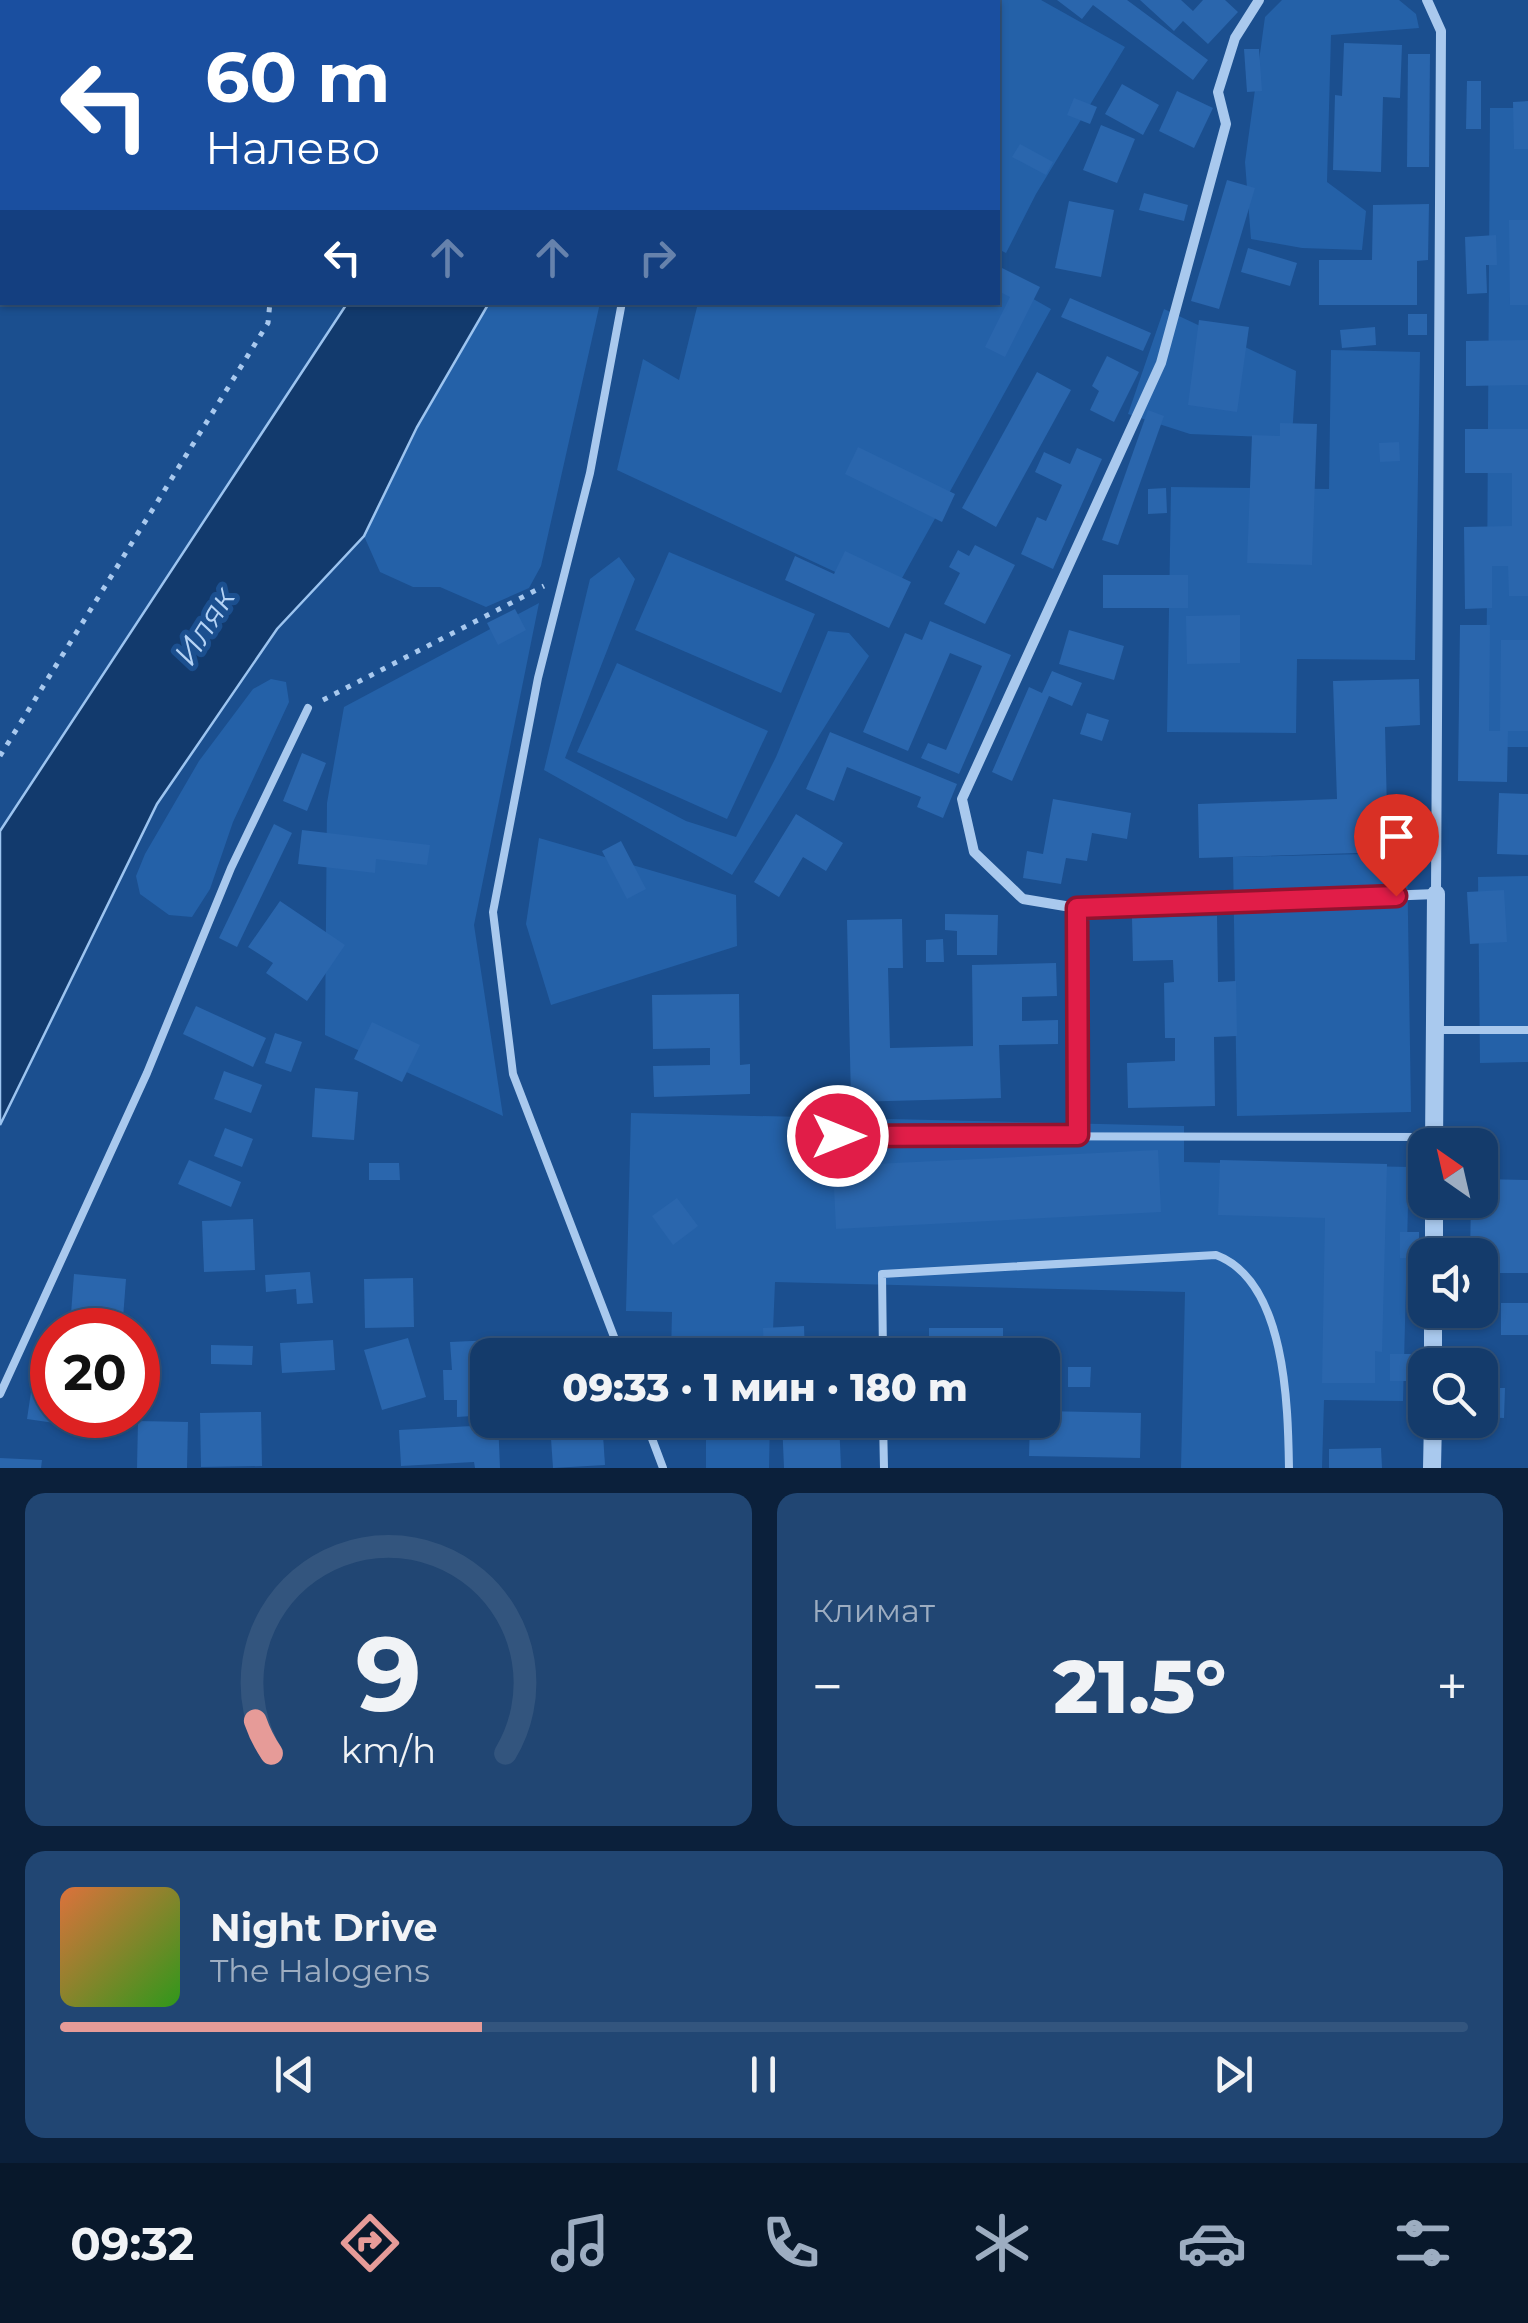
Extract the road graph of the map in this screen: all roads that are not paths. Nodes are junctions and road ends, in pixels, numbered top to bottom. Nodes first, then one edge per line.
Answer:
1 (1259, 0) edge
2 (1428, 0) edge
3 (621, 305) edge
4 (308, 708) road end
5 (1436, 894) junction
6 (1077, 908) junction
7 (1435, 1030) junction
8 (1528, 1030) edge
9 (1434, 1128) edge
10 (1078, 1135) junction
11 (838, 1136) dead end
12 (1408, 1141) edge
13 (614, 1338) edge
14 (883, 1338) edge
15 (0, 1394) edge
16 (652, 1438) edge
17 (884, 1438) edge
18 (1432, 1438) edge
19 (663, 1468) edge
20 (884, 1468) edge
21 (1288, 1468) edge
22 (1432, 1468) edge

1 - 6 street
2 - 5 street
3 - 13 lane
4 - 15 lane
5 - 6 street
5 - 7 street
6 - 10 lane
7 - 8 lane
7 - 9 street
10 - 11 lane
10 - 12 lane
14 - 21 lane
16 - 19 lane
17 - 20 lane
18 - 22 street

